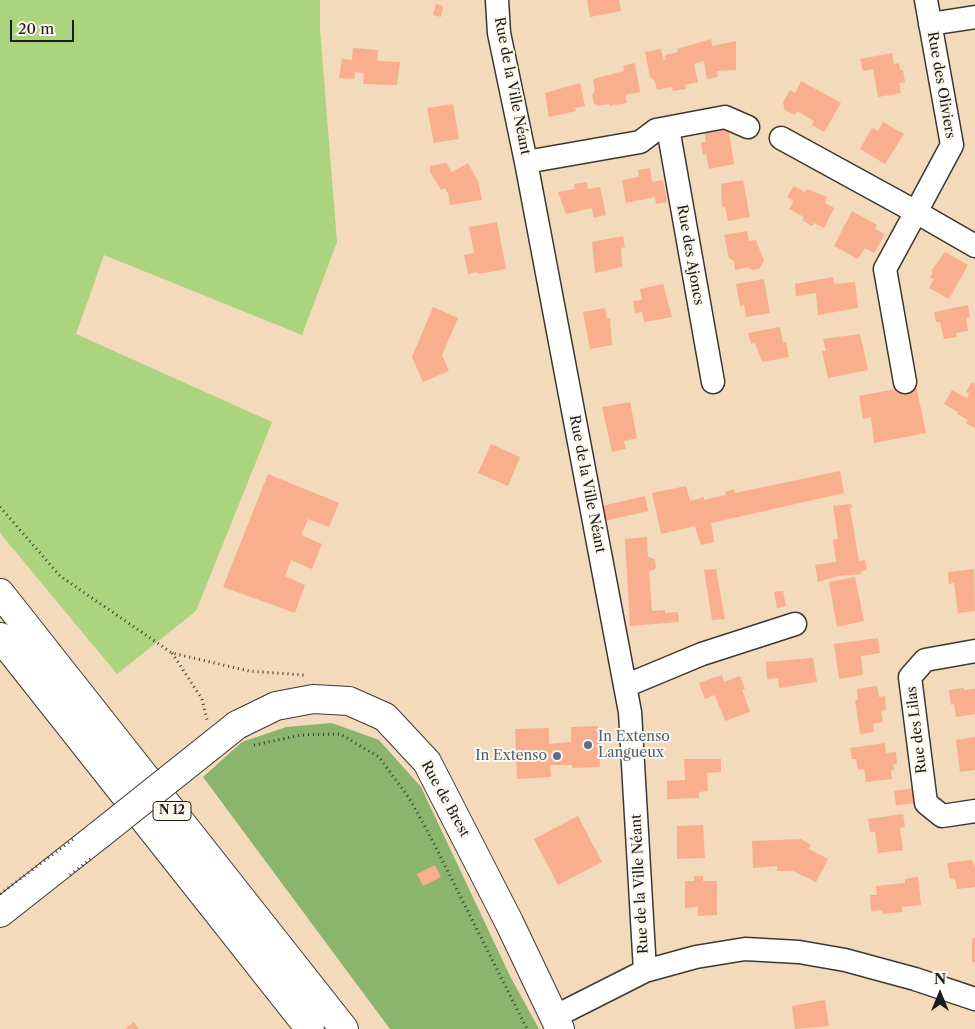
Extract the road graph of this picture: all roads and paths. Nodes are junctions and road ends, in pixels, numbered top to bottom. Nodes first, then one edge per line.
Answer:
1 (926, 0) edge
2 (498, 3) edge
3 (975, 17) edge
4 (930, 24) junction
5 (748, 127) dead end
6 (668, 128) junction
7 (781, 138) dead end
8 (526, 162) junction
9 (916, 212) junction
10 (975, 246) edge
11 (713, 382) dead end
12 (905, 382) dead end
13 (0, 593) edge
14 (795, 624) dead end
15 (0, 637) edge
16 (975, 651) edge
17 (172, 653) dead end
18 (625, 686) junction
19 (209, 729) dead end
20 (244, 736) junction
21 (975, 811) edge
22 (0, 912) edge
23 (645, 971) junction
24 (975, 999) edge
25 (557, 1023) edge
26 (310, 1029) edge
27 (344, 1029) edge
28 (527, 1029) edge

1 - 4 street, Rue des Oliviers
2 - 8 street, Rue de la Ville Néant
3 - 4 street
4 - 9 street, Rue des Oliviers
5 - 6 street
6 - 8 street
6 - 11 street, Rue des Ajoncs
7 - 9 street
8 - 18 street, Rue de la Ville Néant
9 - 10 street
9 - 12 street, Rue des Oliviers
13 - 27 main road, N 12
14 - 18 street
15 - 26 main road, N 12
16 - 21 street, Rue des Lilas
17 - 19 path
18 - 23 street, Rue de la Ville Néant
20 - 22 main road, Rue de Brest, bridge
20 - 25 main road, Rue de Brest
20 - 28 path
23 - 24 street
23 - 25 street

